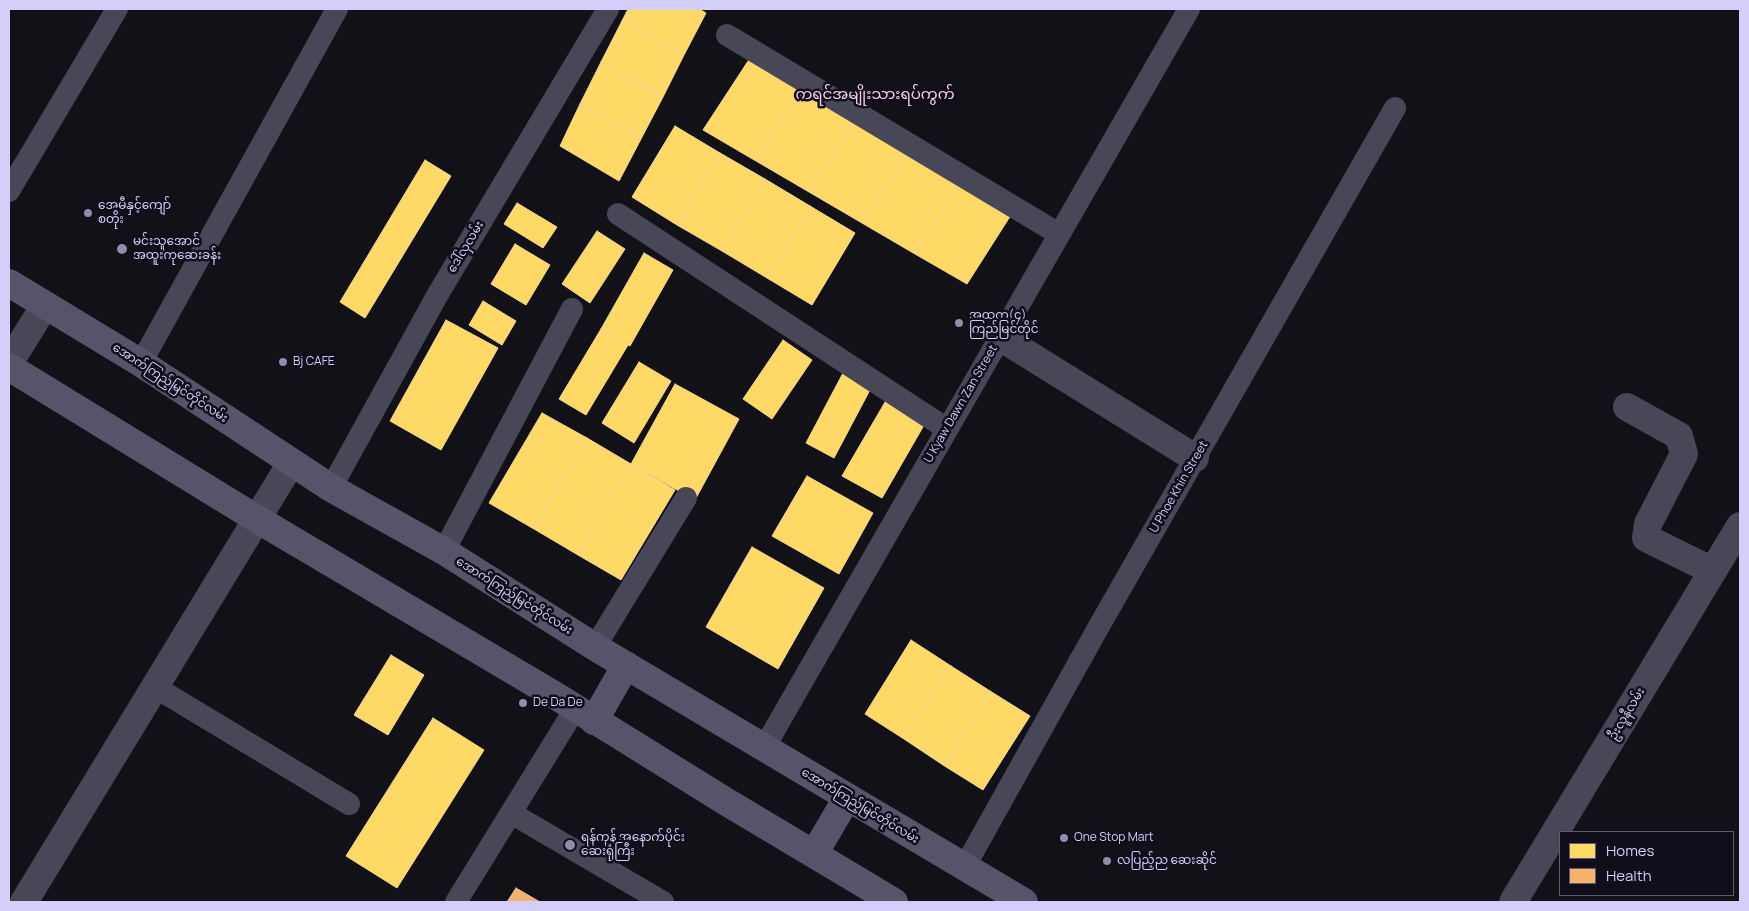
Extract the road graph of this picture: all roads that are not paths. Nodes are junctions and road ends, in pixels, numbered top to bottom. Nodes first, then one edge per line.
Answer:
1 (117, 9) edge
2 (337, 9) edge
3 (608, 9) edge
4 (1189, 9) edge
5 (728, 35) dead end
6 (1395, 108) dead end
7 (9, 191) edge
8 (618, 214) dead end
9 (1060, 234) junction
10 (9, 283) edge
11 (45, 305) junction
12 (572, 309) dead end
13 (1000, 337) junction
14 (142, 363) junction
15 (9, 365) edge
16 (1627, 407) dead end
17 (947, 429) junction
18 (1195, 458) junction
19 (291, 463) junction
20 (331, 488) junction
21 (686, 498) dead end
22 (257, 519) junction
23 (1740, 526) edge
24 (444, 551) junction
25 (1713, 571) junction
26 (595, 647) junction
27 (626, 665) junction
28 (155, 687) junction
29 (584, 715) junction
30 (764, 748) junction
31 (847, 798) junction
32 (349, 804) dead end
33 (511, 813) junction
34 (814, 854) junction
35 (964, 868) junction
36 (24, 902) edge
37 (456, 902) edge
38 (663, 902) edge
39 (894, 902) edge
40 (1024, 902) edge
41 (1514, 902) edge

1 - 7 lane
2 - 14 lane
3 - 20 lane, ဒေါ်လှလမ်း
4 - 9 lane, U Kyaw Dawn Zan Street
5 - 9 lane
6 - 18 lane, U Phoe Khin Street
8 - 17 lane
9 - 13 lane, U Kyaw Dawn Zan Street
10 - 11 main road, အောက်ကြည့်မြင်တိုင်လမ်း
11 - 14 main road, အောက်ကြည့်မြင်တိုင်လမ်း
11 - 15 street
12 - 24 lane
13 - 17 lane, U Kyaw Dawn Zan Street
13 - 18 street
14 - 19 main road, အောက်ကြည့်မြင်တိုင်လမ်း
15 - 22 main road
16 - 25 street
17 - 30 lane, U Kyaw Dawn Zan Street
18 - 35 lane, U Phoe Khin Street
19 - 20 main road, အောက်ကြည့်မြင်တိုင်လမ်း
19 - 22 street
20 - 24 main road, အောက်ကြည့်မြင်တိုင်လမ်း
21 - 26 lane
22 - 28 street
22 - 29 main road
23 - 25 street, ဦးလူနီလမ်း
24 - 26 main road, အောက်ကြည့်မြင်တိုင်လမ်း
25 - 41 street, ဦးလူနီလမ်း
26 - 27 main road, အောက်ကြည့်မြင်တိုင်လမ်း
27 - 29 main road
27 - 30 main road, အောက်ကြည့်မြင်တိုင်လမ်း
28 - 32 lane
28 - 36 street
29 - 33 lane
29 - 34 main road
30 - 31 main road, အောက်ကြည့်မြင်တိုင်လမ်း
31 - 34 main road
31 - 35 main road, အောက်ကြည့်မြင်တိုင်လမ်း
33 - 37 lane
33 - 38 lane
34 - 39 main road
35 - 40 main road, အောက်ကြည့်မြင်တိုင်လမ်း

